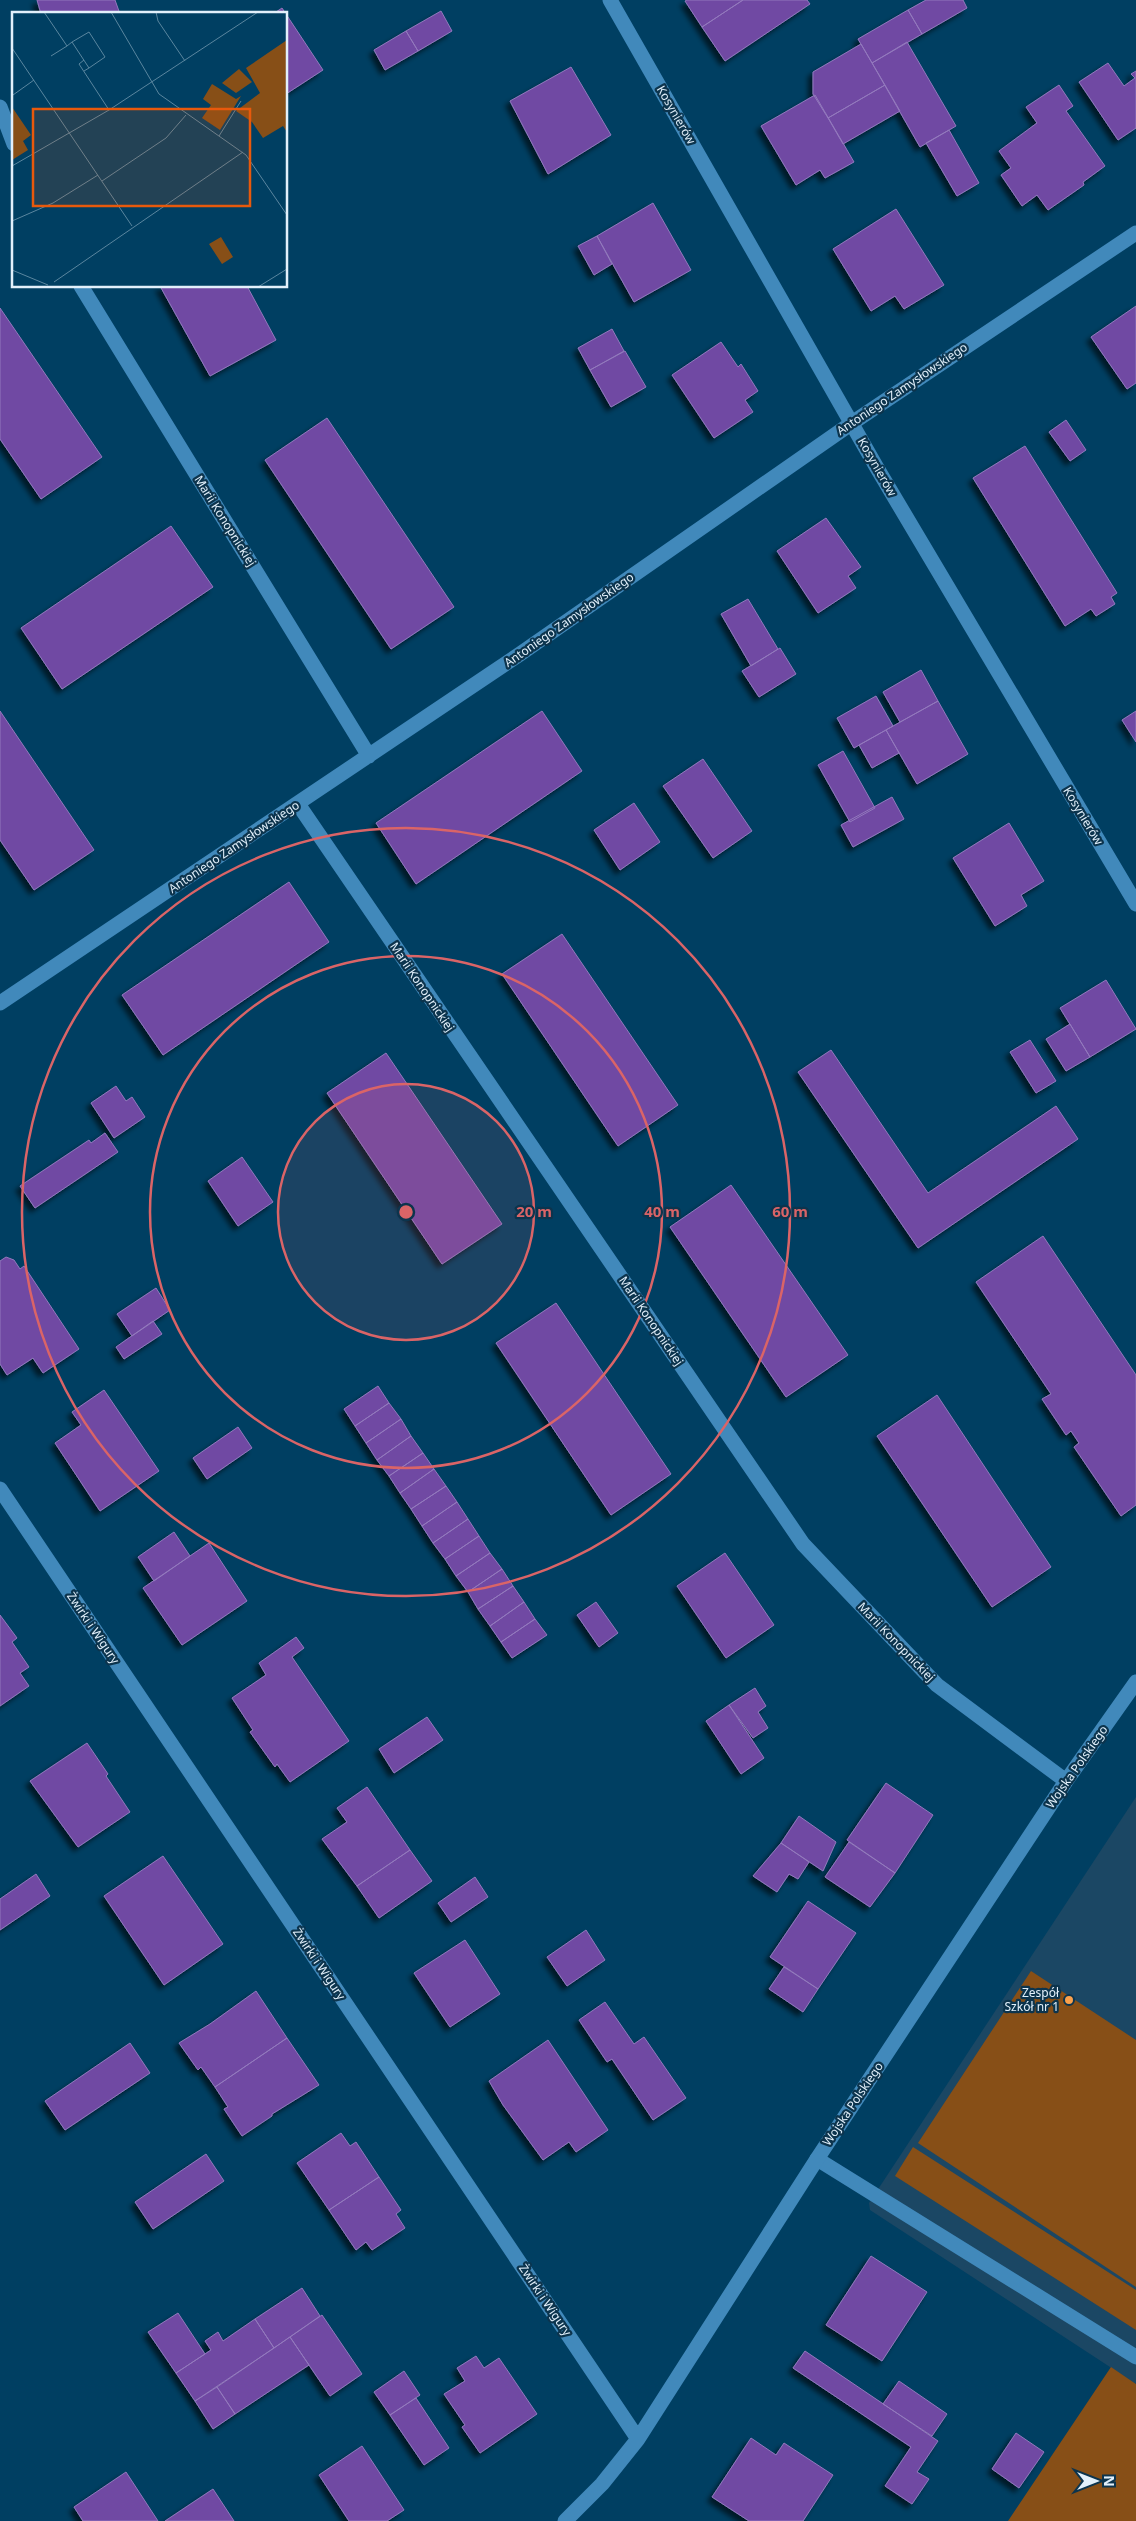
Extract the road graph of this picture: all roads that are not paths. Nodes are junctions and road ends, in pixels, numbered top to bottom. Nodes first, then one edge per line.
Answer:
1 (610, 0) edge
2 (0, 107) edge
3 (12, 139) edge
4 (1136, 233) edge
5 (82, 288) edge
6 (852, 423) junction
7 (369, 756) junction
8 (298, 804) junction
9 (1130, 882) edge
10 (1136, 904) edge
11 (0, 1003) edge
12 (0, 1489) edge
13 (1136, 1682) edge
14 (1066, 1780) junction
15 (817, 2159) junction
16 (1136, 2357) edge
17 (638, 2440) junction
18 (565, 2521) edge

1 - 6 street, Kosynierów
2 - 3 street
4 - 6 street, Antoniego Zamysłowskiego
5 - 7 street, Marii Konopnickiej
6 - 7 street, Antoniego Zamysłowskiego
6 - 9 street, Kosynierów
7 - 8 street, Antoniego Zamysłowskiego
8 - 11 street, Antoniego Zamysłowskiego
8 - 14 street, Marii Konopnickiej
9 - 10 street, Kosynierów
12 - 17 street, Żwirki i Wigury
13 - 14 street, Wojska Polskiego
14 - 15 street, Wojska Polskiego
15 - 16 street
15 - 17 street, Wojska Polskiego
17 - 18 street, Wojska Polskiego

